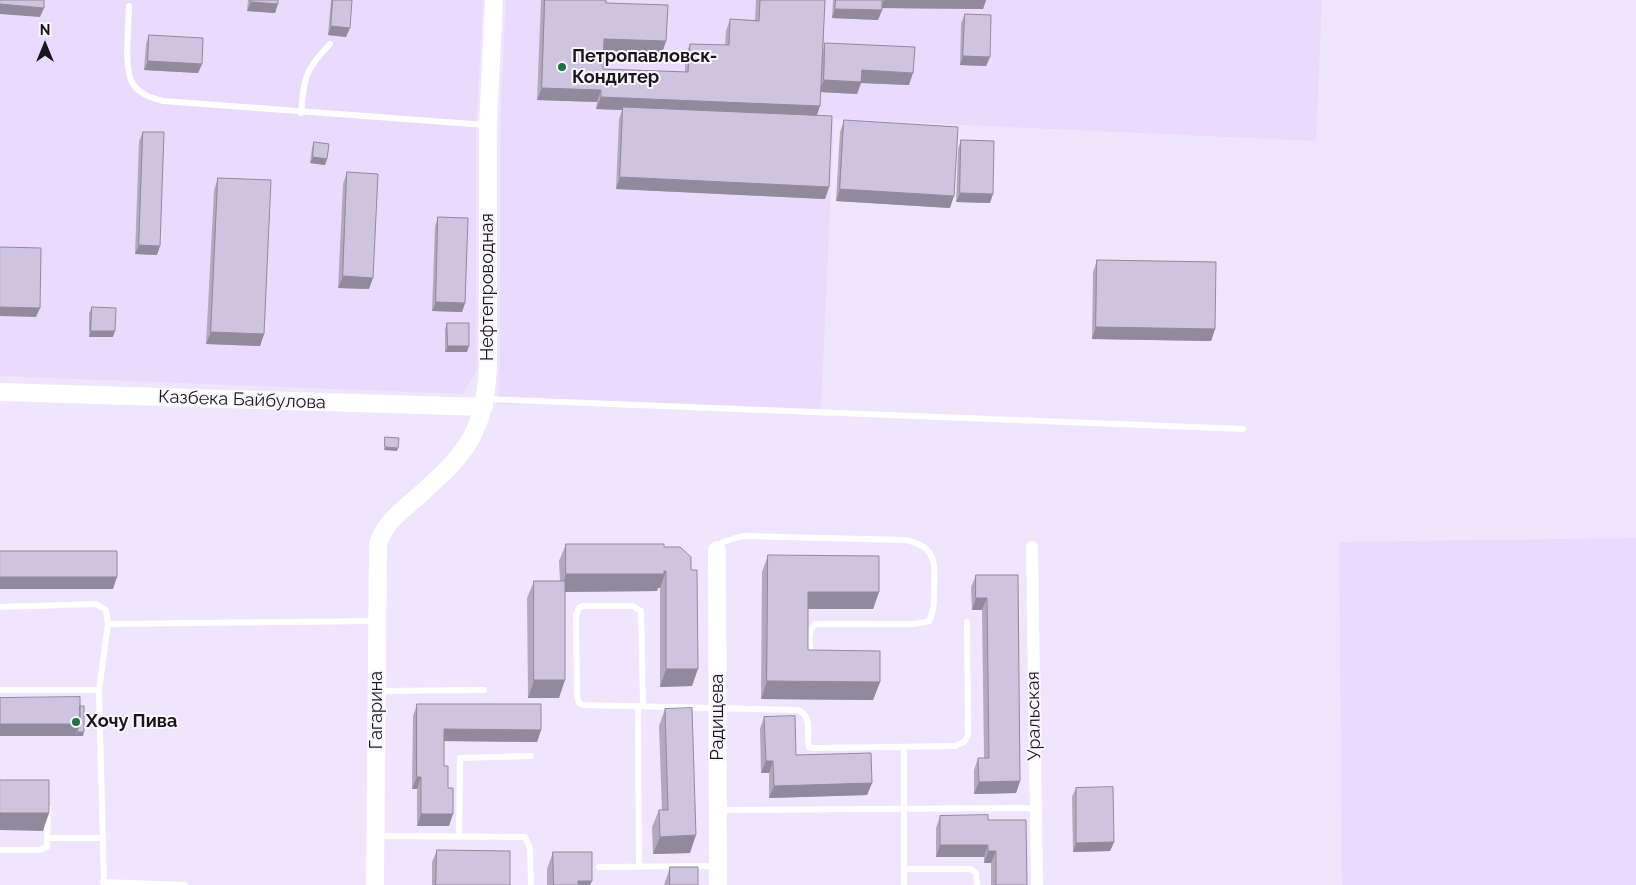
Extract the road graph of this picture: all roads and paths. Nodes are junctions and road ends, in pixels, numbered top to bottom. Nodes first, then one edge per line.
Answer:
1 (494, 0) edge
2 (129, 6) dead end
3 (330, 44) dead end
4 (301, 113) junction
5 (488, 125) junction
6 (0, 392) edge
7 (485, 403) junction
8 (1243, 429) dead end
9 (380, 535) joint
10 (1032, 547) dead end
11 (717, 550) joint
12 (0, 607) edge
13 (377, 621) junction
14 (967, 622) dead end
15 (108, 624) junction
16 (820, 658) edge
17 (0, 690) edge
18 (99, 690) junction
19 (484, 690) dead end
20 (377, 691) junction
21 (640, 706) junction
22 (717, 708) junction
23 (904, 748) junction
24 (531, 756) dead end
25 (48, 800) edge
26 (905, 808) junction
27 (718, 810) junction
28 (1035, 810) junction
29 (376, 836) junction
30 (459, 836) junction
31 (48, 838) junction
32 (102, 838) junction
33 (0, 850) edge
34 (718, 866) junction
35 (599, 867) dead end
36 (639, 867) junction
37 (904, 869) junction
38 (104, 884) edge
39 (185, 885) edge
40 (375, 885) edge
41 (531, 885) edge
42 (718, 885) edge
43 (904, 885) edge
44 (977, 885) edge
45 (1036, 885) edge

1 - 5 street, Нефтепроводная
2 - 4 lane
3 - 4 lane
4 - 5 lane
5 - 7 street, Нефтепроводная
6 - 7 street, Казбека Байбулова
7 - 8 lane
7 - 9 street, Нефтепроводная
9 - 13 street, Гагарина
10 - 28 street, Уральская
11 - 16 lane
11 - 22 street, Радищева
12 - 15 lane
13 - 15 lane
13 - 20 street, Гагарина
14 - 23 lane
15 - 18 lane
17 - 18 lane
18 - 32 lane
19 - 20 lane
20 - 29 street, Гагарина
21 - 21 lane
21 - 22 lane
21 - 36 lane
22 - 23 lane
22 - 27 street, Радищева
23 - 26 lane
24 - 30 lane
25 - 31 lane
26 - 27 lane
26 - 28 lane
26 - 37 lane
27 - 34 street, Радищева
28 - 45 street, Уральская
29 - 30 lane
29 - 40 street, Гагарина
30 - 41 lane
31 - 32 lane
31 - 33 lane
32 - 38 lane
34 - 36 lane
34 - 42 street, Радищева
35 - 36 lane
37 - 43 lane
37 - 44 lane
38 - 39 lane

